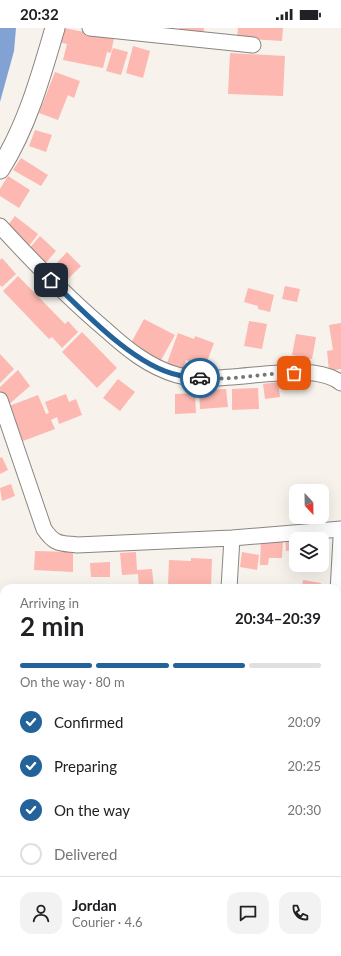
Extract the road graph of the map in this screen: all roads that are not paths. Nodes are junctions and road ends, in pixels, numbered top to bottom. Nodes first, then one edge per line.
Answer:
1 (55, 28) edge
2 (90, 28) edge
3 (253, 45) dead end
4 (0, 169) edge
5 (0, 226) edge
6 (341, 383) edge
7 (0, 400) edge
8 (341, 528) edge
9 (232, 538) junction
10 (341, 538) edge
11 (229, 584) edge
12 (339, 584) edge

1 - 4 street
2 - 3 street
5 - 6 street
7 - 9 street
8 - 9 street
9 - 11 street
10 - 12 street

